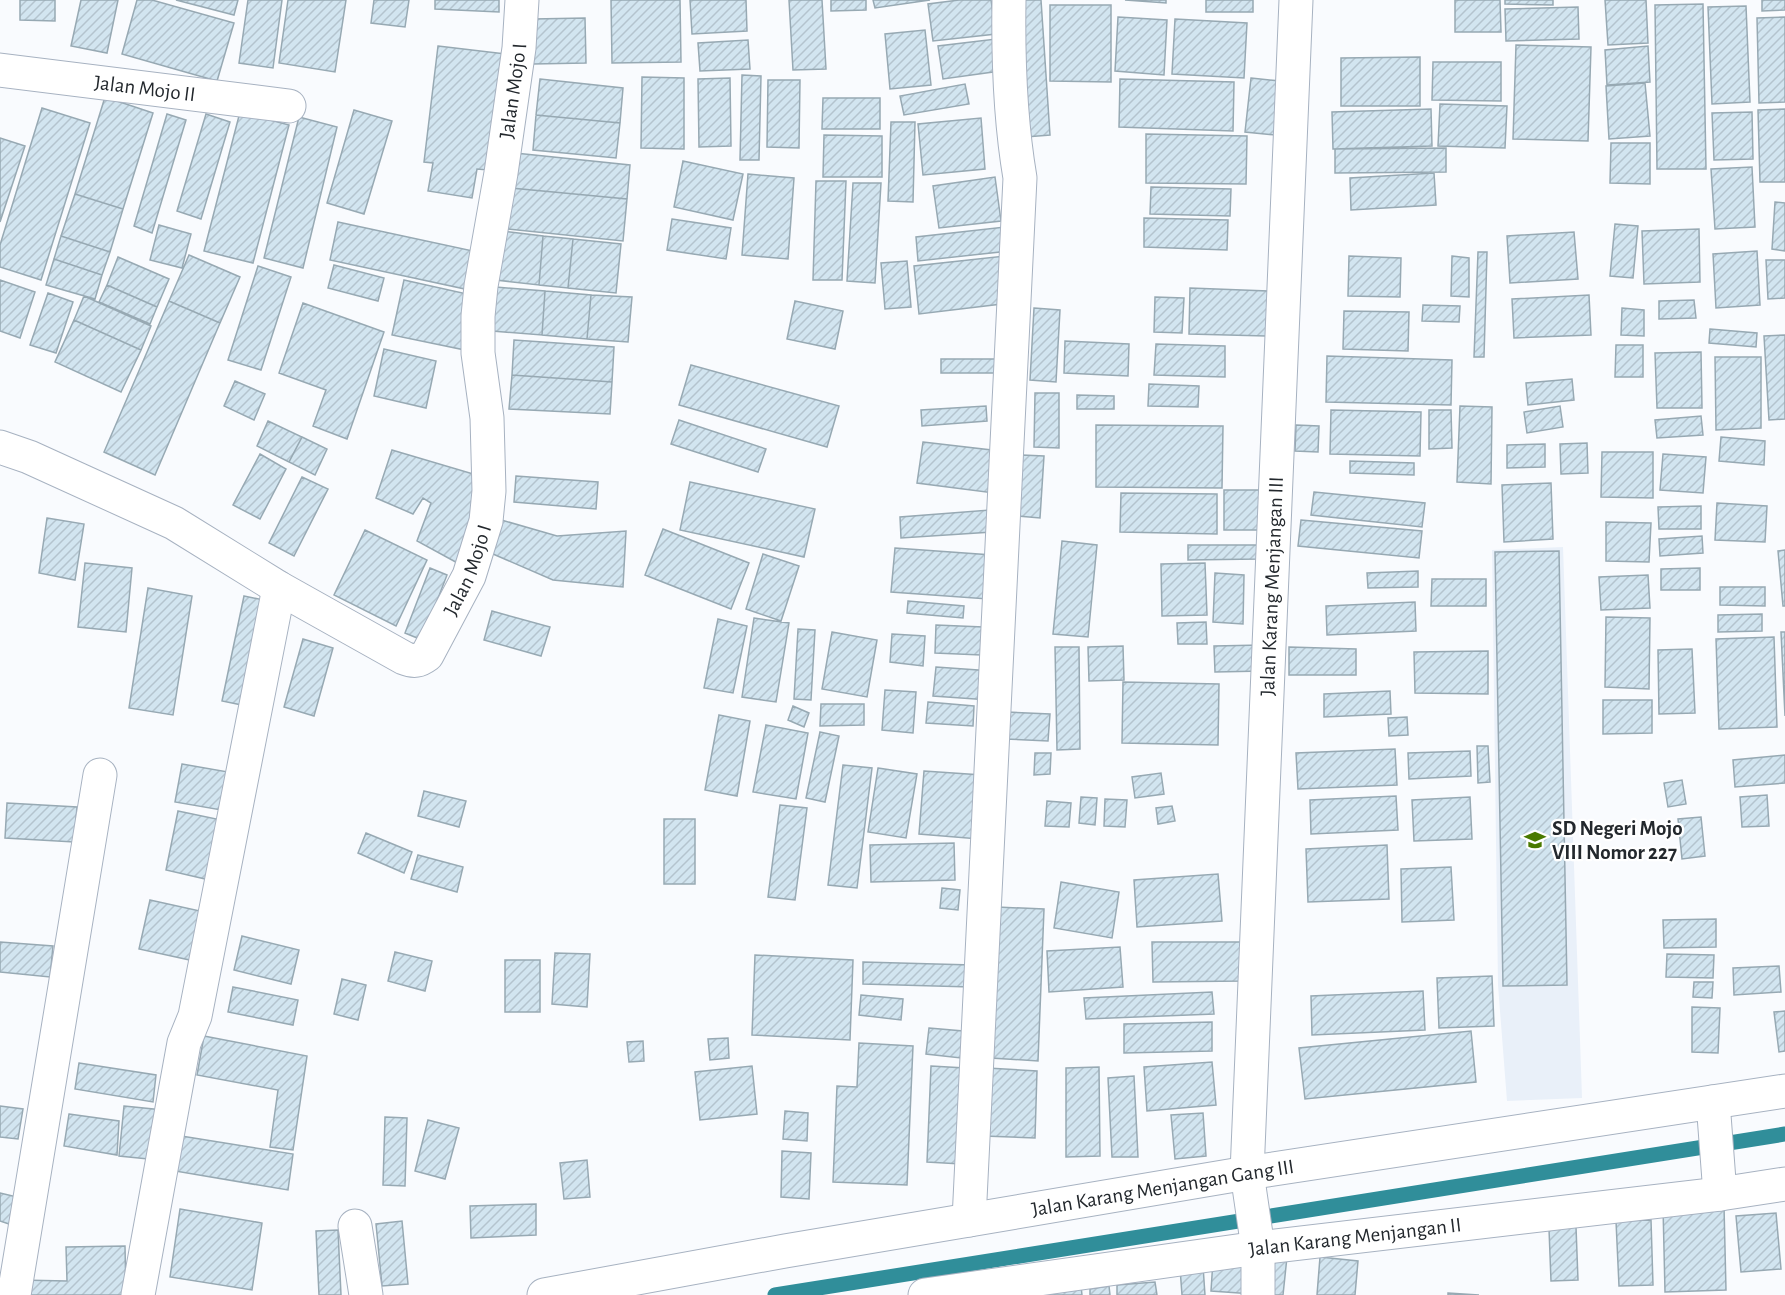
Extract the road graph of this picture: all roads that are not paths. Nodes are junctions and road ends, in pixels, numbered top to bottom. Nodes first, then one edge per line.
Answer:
1 (522, 0) edge
2 (1009, 0) edge
3 (1296, 0) edge
4 (0, 70) edge
5 (289, 106) dead end
6 (0, 447) edge
7 (279, 588) junction
8 (100, 775) dead end
9 (1785, 1091) edge
10 (1713, 1109) junction
11 (1248, 1180) junction
12 (1785, 1184) edge
13 (1719, 1187) junction
14 (969, 1220) junction
15 (355, 1226) dead end
16 (1257, 1244) junction
17 (14, 1295) edge
18 (138, 1295) edge
19 (366, 1295) edge
20 (544, 1295) edge
21 (926, 1295) edge
22 (1258, 1295) edge

1 - 7 street, Jalan Mojo I
2 - 14 street
3 - 11 street, Jalan Karang Menjangan III
4 - 5 street, Jalan Mojo II
6 - 7 street, Jalan Mojo I
7 - 18 street
8 - 17 street
9 - 10 street, Jalan Karang Menjangan Gang III
10 - 11 street, Jalan Karang Menjangan Gang III
10 - 13 street
11 - 14 street, Jalan Karang Menjangan Gang III
11 - 16 street, Jalan Karang Menjangan III
12 - 13 street, Jalan Karang Menjangan II
13 - 16 street, Jalan Karang Menjangan II
14 - 20 street, Jalan Karang Menjangan Gang III
15 - 19 street
16 - 21 street, Jalan Karang Menjangan II
16 - 22 street, Jalan Karang Menjangan III

